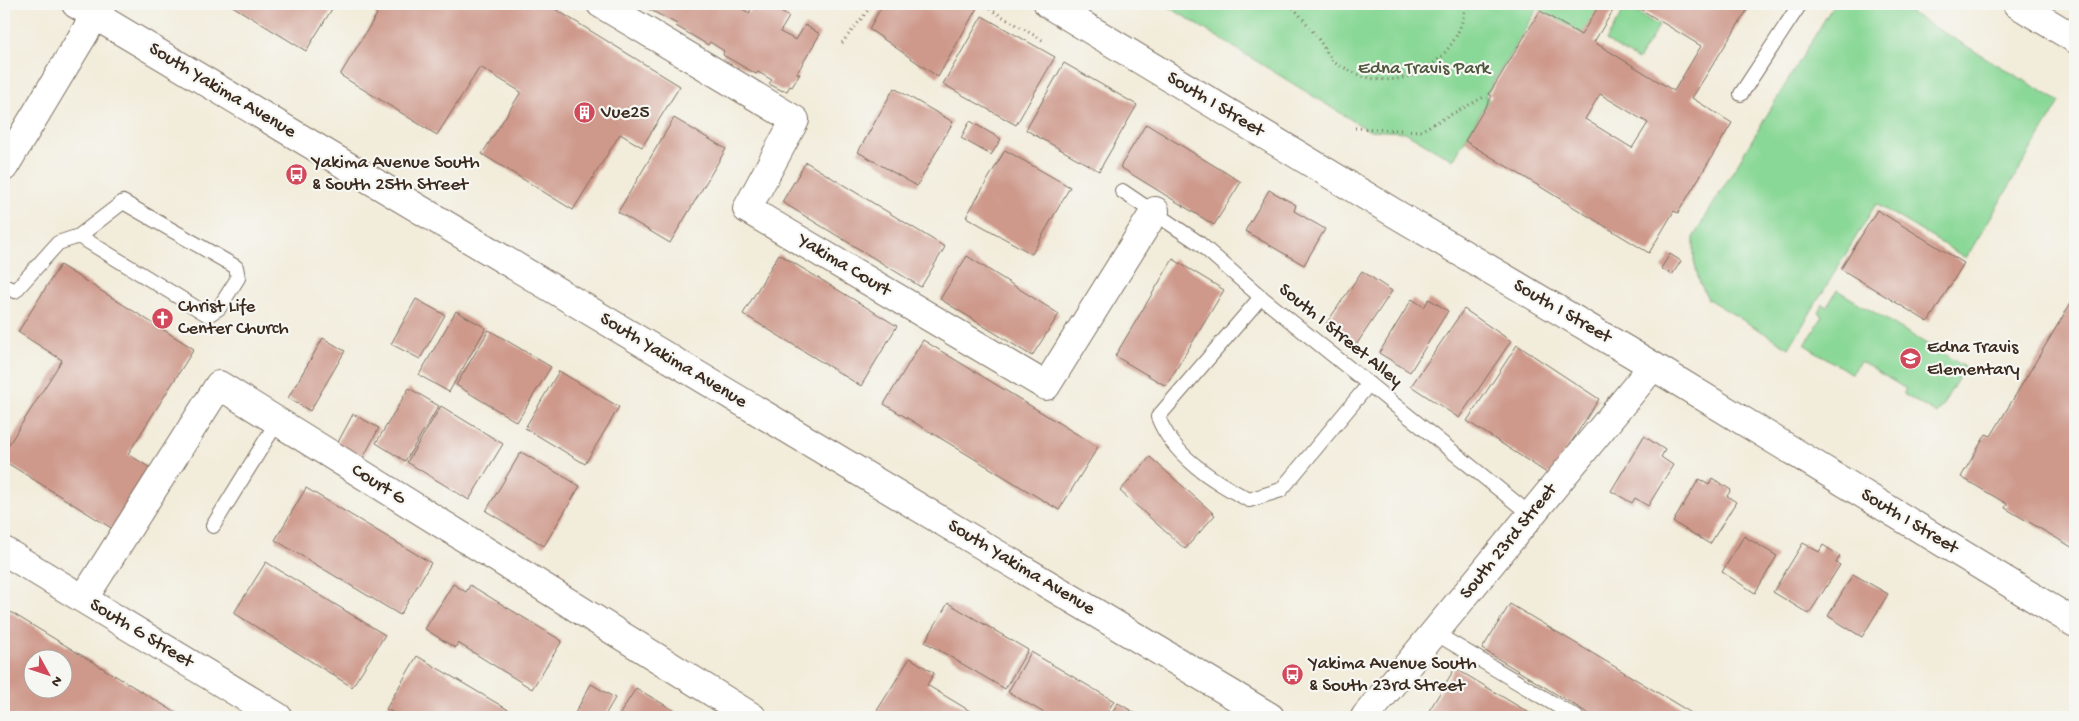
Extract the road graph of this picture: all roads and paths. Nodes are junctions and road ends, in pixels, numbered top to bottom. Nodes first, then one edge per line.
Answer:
1 (602, 4) edge
2 (873, 4) edge
3 (981, 4) edge
4 (1048, 4) edge
5 (1290, 4) edge
6 (1465, 4) edge
7 (1800, 4) edge
8 (2017, 4) edge
9 (91, 8) edge
10 (2075, 39) edge
11 (1044, 41) dead end
12 (842, 44) dead end
13 (1741, 94) dead end
14 (1484, 97) dead end
15 (1354, 128) dead end
16 (4, 168) edge
17 (1122, 191) dead end
18 (1155, 211) junction
19 (79, 236) junction
20 (4, 286) edge
21 (1261, 298) junction
22 (1654, 366) junction
23 (1369, 384) junction
24 (277, 422) junction
25 (1531, 515) junction
26 (213, 526) dead end
27 (4, 551) edge
28 (84, 598) junction
29 (2075, 623) edge
30 (1435, 633) junction
31 (278, 717) edge
32 (752, 717) edge
33 (1270, 717) edge
34 (1365, 717) edge
35 (1576, 717) edge

1 - 18 street, Yakima Court
2 - 12 path
3 - 11 path
4 - 22 street, South I Street
5 - 6 path
7 - 13 lane
8 - 10 street
9 - 16 street
9 - 33 street, South Yakima Avenue
14 - 15 path
17 - 18 lane, South I Street Alley
18 - 21 lane, South I Street Alley
19 - 19 lane
19 - 20 lane
21 - 23 lane, South I Street Alley
21 - 23 lane
22 - 25 street, South 23rd Street
22 - 29 street, South I Street
23 - 25 lane, South I Street Alley
24 - 26 lane
24 - 28 street, Court G
24 - 32 street, Court G
25 - 30 street, South 23rd Street
27 - 28 street, South G Street
28 - 31 street, South G Street
30 - 34 street, South 23rd Street
30 - 35 lane

